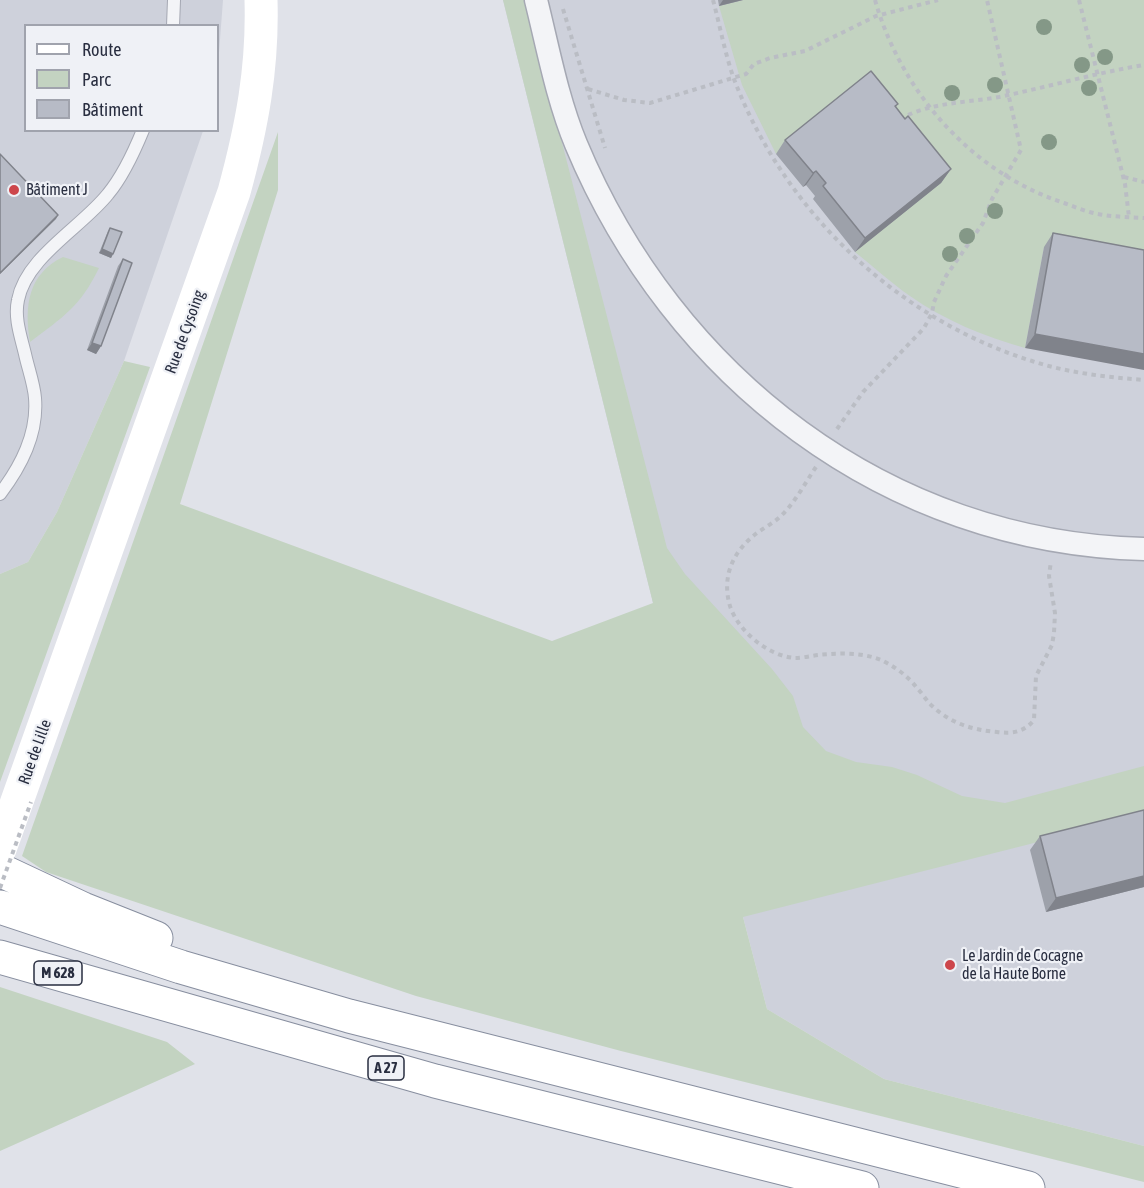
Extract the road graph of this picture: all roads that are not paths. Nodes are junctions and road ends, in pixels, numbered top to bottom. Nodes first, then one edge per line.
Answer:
1 (174, 0) edge
2 (261, 0) edge
3 (536, 0) edge
4 (173, 24) edge
5 (142, 132) edge
6 (0, 494) edge
7 (1144, 549) edge
8 (69, 656) joint
9 (0, 849) edge
10 (0, 870) edge
11 (0, 907) edge
12 (0, 951) edge
13 (0, 957) edge
14 (115, 989) junction
15 (527, 1062) junction
16 (862, 1188) edge
17 (1029, 1188) edge

1 - 4 lane
2 - 8 main road, Rue de Cysoing
3 - 7 street
5 - 6 lane
8 - 9 main road, Rue de Lille
10 - 15 main road
11 - 15 main road, A 27
12 - 14 main road, A 27
13 - 14 main road, M 628
14 - 16 main road, A 27
15 - 17 main road, A 27

